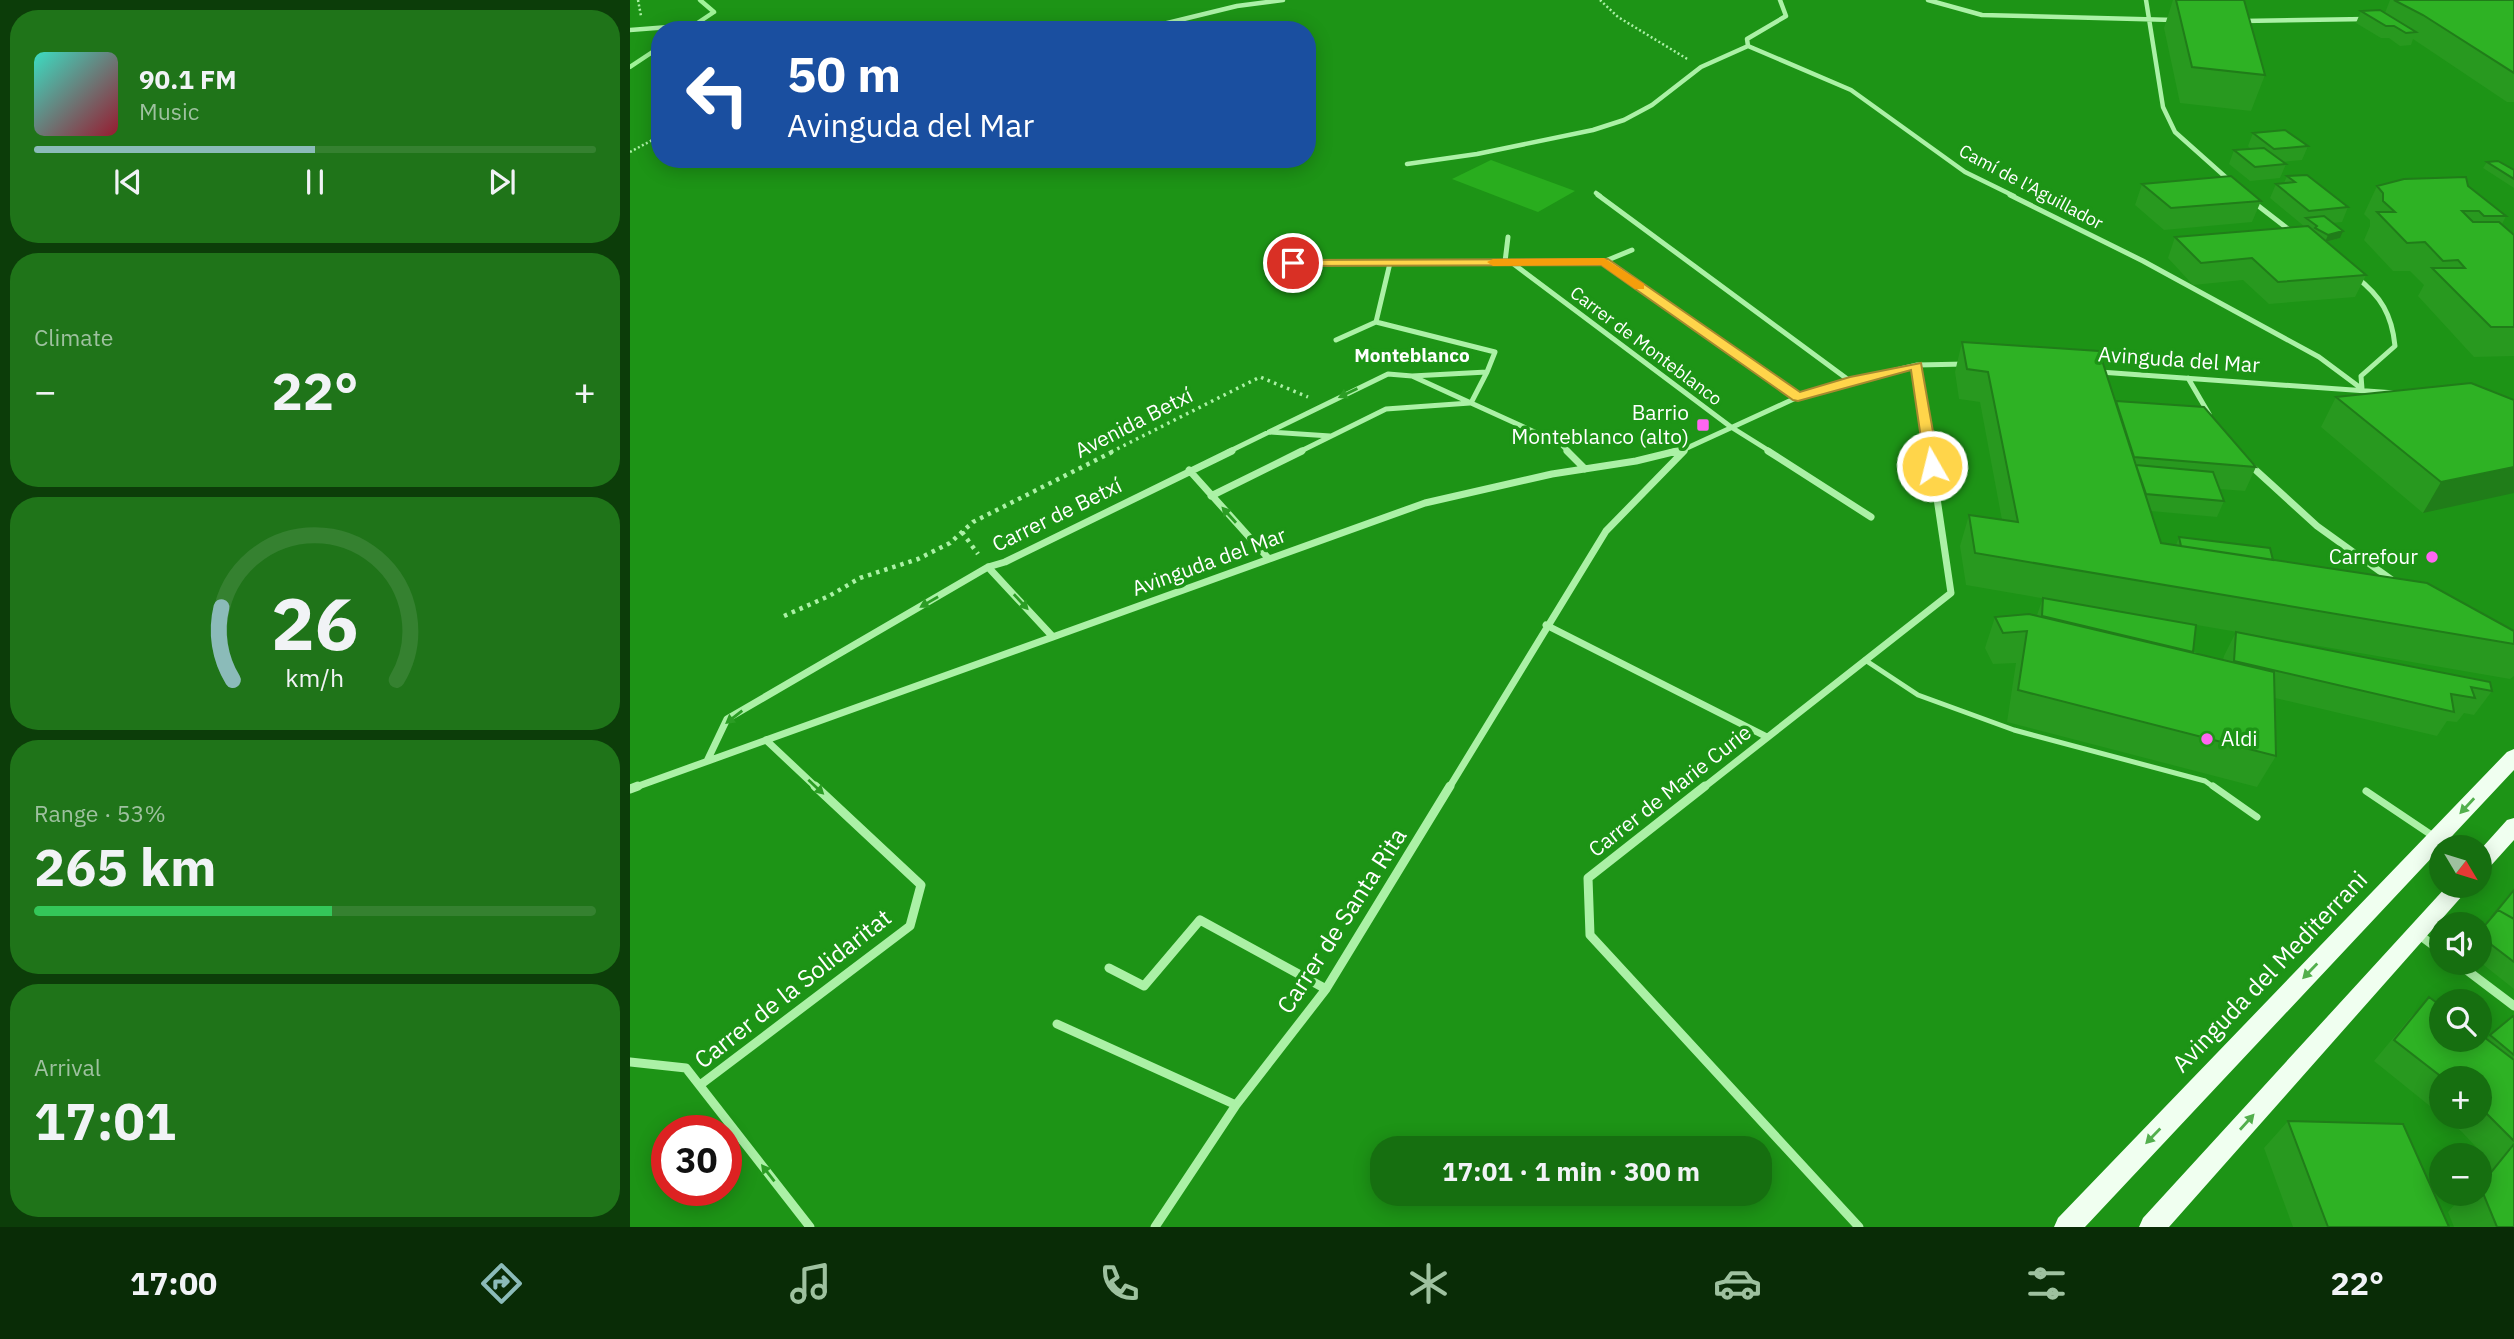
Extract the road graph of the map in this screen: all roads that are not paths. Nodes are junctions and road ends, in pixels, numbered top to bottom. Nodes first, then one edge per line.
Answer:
1 (1283, 0) edge
2 (1780, 0) edge
3 (1928, 0) edge
4 (2146, 0) edge
5 (2379, 18) edge
6 (2149, 19) junction
7 (2177, 20) edge
8 (1184, 21) edge
9 (2241, 21) edge
10 (651, 27) edge
11 (630, 30) edge
12 (1748, 46) junction
13 (1407, 164) dead end
14 (2238, 188) edge
15 (1597, 192) dead end
16 (2248, 197) edge
17 (1508, 237) dead end
18 (2300, 238) edge
19 (1632, 250) dead end
20 (1508, 262) junction
21 (1604, 262) junction
22 (1268, 263) dead end
23 (1390, 263) junction
24 (2353, 274) edge
25 (1376, 322) junction
26 (1336, 341) dead end
27 (1978, 363) edge
28 (1917, 365) junction
29 (2084, 371) edge
30 (1487, 372) junction
31 (1412, 376) junction
32 (2188, 378) junction
33 (1850, 381) junction
34 (2362, 389) junction
35 (2398, 393) edge
36 (1798, 397) junction
37 (1471, 402) junction
38 (2215, 422) edge
39 (1731, 427) junction
40 (1268, 432) junction
41 (1331, 436) junction
42 (1687, 448) junction
43 (2247, 462) edge
44 (1585, 469) junction
45 (1189, 470) junction
46 (1211, 496) junction
47 (1871, 517) dead end
48 (1269, 559) junction
49 (988, 567) junction
50 (2402, 587) edge
51 (1546, 625) junction
52 (1053, 637) junction
53 (1865, 660) junction
54 (1768, 737) junction
55 (766, 740) junction
56 (2514, 757) edge
57 (707, 761) junction
58 (630, 789) edge
59 (2366, 792) dead end
60 (2257, 817) dead end
61 (2514, 826) edge
62 (2431, 835) edge
63 (2439, 835) edge
64 (2429, 845) edge
65 (2492, 851) edge
66 (2449, 898) edge
67 (2417, 933) junction
68 (2429, 942) edge
69 (1109, 968) dead end
70 (2473, 975) edge
71 (1326, 989) junction
72 (2514, 1006) edge
73 (1056, 1024) dead end
74 (630, 1062) edge
75 (700, 1086) junction
76 (1236, 1105) junction
77 (810, 1227) edge
78 (1155, 1227) edge
79 (1860, 1227) edge
80 (2067, 1227) edge
81 (2152, 1227) edge

1 - 8 street
2 - 12 street
3 - 6 street
4 - 6 street
5 - 9 street
6 - 7 street
6 - 14 street
10 - 11 street
12 - 13 street
12 - 34 street, Camí de l'Aguillador
15 - 33 street
16 - 18 street
17 - 20 street
19 - 21 street
20 - 21 street
20 - 23 street
20 - 39 street, Carrer de Monteblanco
21 - 36 street
22 - 23 street
23 - 25 street
24 - 34 street
25 - 26 street
25 - 30 street
27 - 28 street, Avinguda del Mar
28 - 33 street, Avinguda del Mar
28 - 53 street, Carrer de Marie Curie
29 - 32 street, Avinguda del Mar
30 - 31 street, Carrer de Betxí
30 - 37 street
31 - 37 street, Carrer de Betxí
31 -> 40 street, Carrer de Betxí
32 - 34 street, Avinguda del Mar
32 - 38 street
33 - 36 street, Avinguda del Mar
34 - 35 street, Avinguda del Mar
36 - 39 street, Avinguda del Mar
37 - 41 street, Carrer de Betxí
37 - 44 street, Carrer de Betxí
39 - 42 street, Avinguda del Mar
39 - 47 street
40 - 41 street, Carrer de Betxí
40 - 45 street, Carrer de Betxí
41 - 46 street, Carrer de Betxí
42 - 44 street, Avinguda del Mar
42 - 51 street, Carrer de Santa Rita
43 - 50 street
44 - 48 street, Avinguda del Mar
45 - 46 street
45 - 49 street, Carrer de Betxí
48 -> 46 street
48 - 52 street, Avinguda del Mar
49 -> 52 street, Carrer de Betxí
49 -> 57 street
51 - 54 street
51 - 71 street, Carrer de Santa Rita
52 - 55 street, Avinguda del Mar
53 - 54 street, Carrer de Marie Curie
53 - 60 lane
54 - 79 street, Carrer de Marie Curie
55 - 57 street, Avinguda del Mar
55 -> 75 street, Carrer de la Solidaritat
56 -> 63 main road, Avinguda del Mediterrani
57 - 58 street, Avinguda del Mar
59 - 62 lane
61 - 65 main road
64 -> 80 main road, Avinguda del Mediterrani
66 - 67 main road
67 - 68 street
81 -> 67 main road
69 - 71 street
70 - 72 street
71 - 76 street, Carrer de Santa Rita
73 - 76 street
74 - 75 street
77 -> 75 street
76 - 78 street, Carrer de Santa Rita

